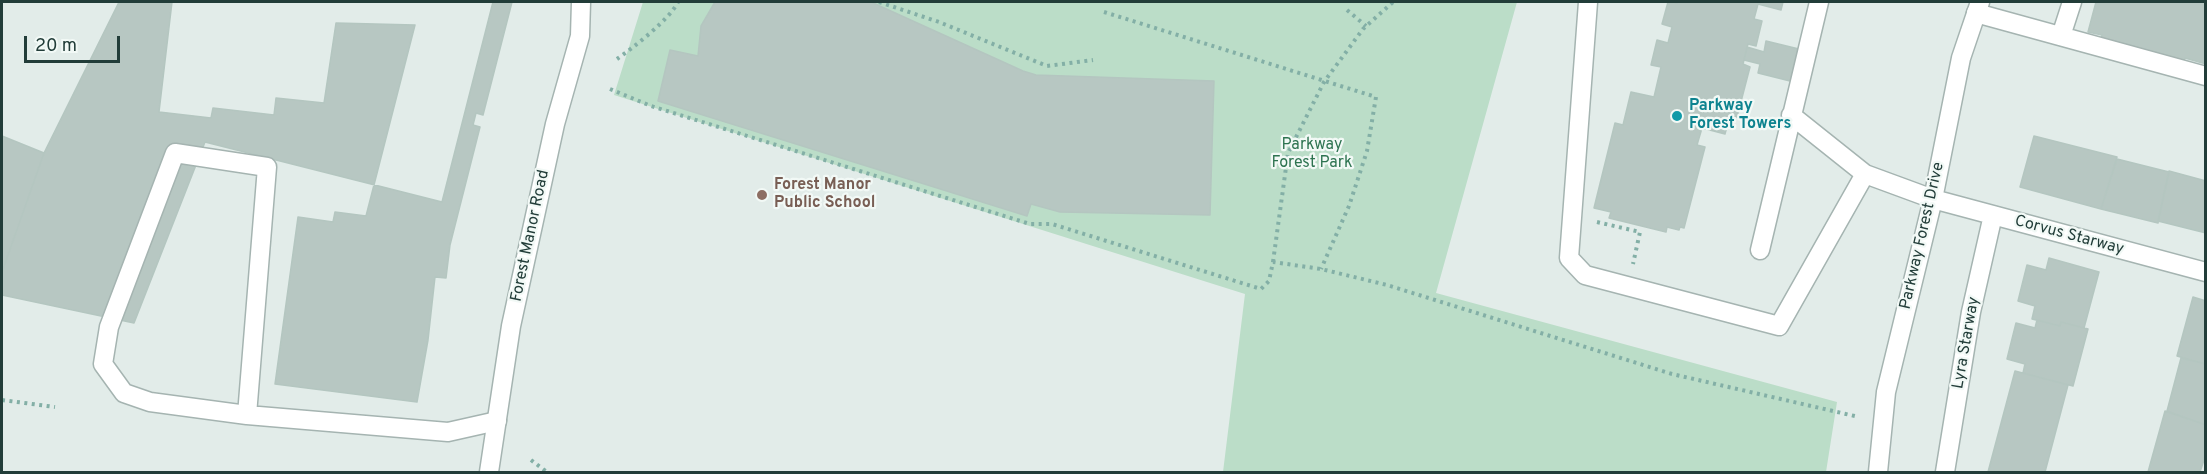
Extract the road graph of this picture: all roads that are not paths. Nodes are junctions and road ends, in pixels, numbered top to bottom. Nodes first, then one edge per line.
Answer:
1 (581, 2) edge
2 (1588, 2) edge
3 (1819, 2) edge
4 (2072, 2) edge
5 (1978, 7) edge
6 (2061, 36) junction
7 (2205, 76) edge
8 (1791, 115) junction
9 (1865, 174) junction
10 (1933, 199) junction
11 (1994, 215) junction
12 (1760, 250) dead end
13 (2205, 272) edge
14 (247, 416) junction
15 (497, 421) junction
16 (489, 472) edge
17 (1878, 472) edge
18 (1945, 472) edge

1 - 15 street, Forest Manor Road
2 - 9 street
3 - 8 street
4 - 6 street
5 - 6 street
5 - 10 street, Parkway Forest Drive
6 - 7 street
8 - 9 street, Corvus Starway
8 - 12 street
9 - 10 street, Corvus Starway
10 - 11 street, Corvus Starway
10 - 17 street, Parkway Forest Drive
11 - 13 street, Corvus Starway
11 - 18 street, Lyra Starway
14 - 14 street
14 - 15 street
15 - 16 street, Forest Manor Road

